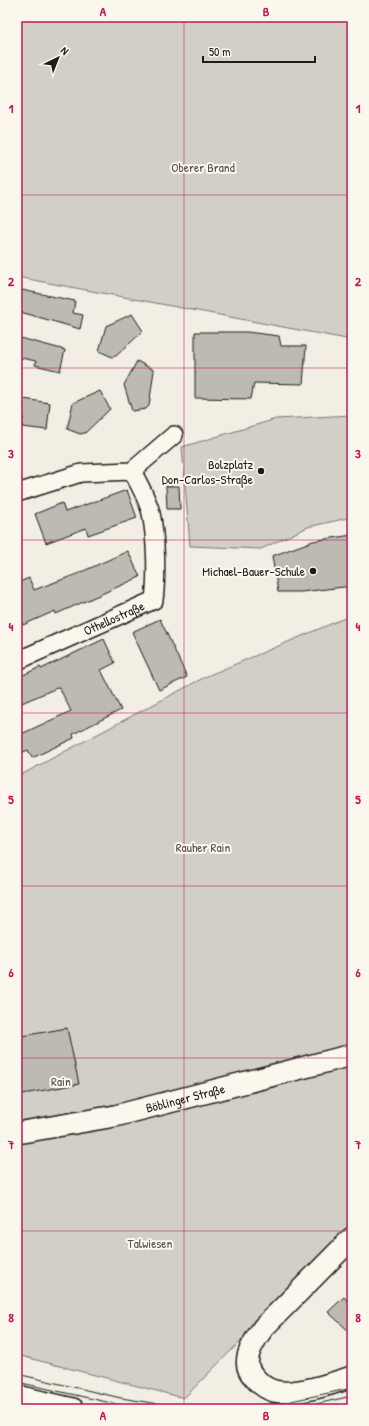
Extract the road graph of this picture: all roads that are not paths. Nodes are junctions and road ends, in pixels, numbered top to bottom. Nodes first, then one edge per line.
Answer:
1 (174, 436) dead end
2 (132, 470) junction
3 (17, 493) edge
4 (17, 661) edge
5 (352, 1055) edge
6 (17, 1133) edge
7 (352, 1238) edge
8 (352, 1377) edge
9 (17, 1396) edge
10 (73, 1409) edge

1 - 2 street
2 - 3 street
2 - 4 street, Othellostraße
5 - 6 main road, Böblinger Straße
7 - 8 main road
9 - 10 main road

